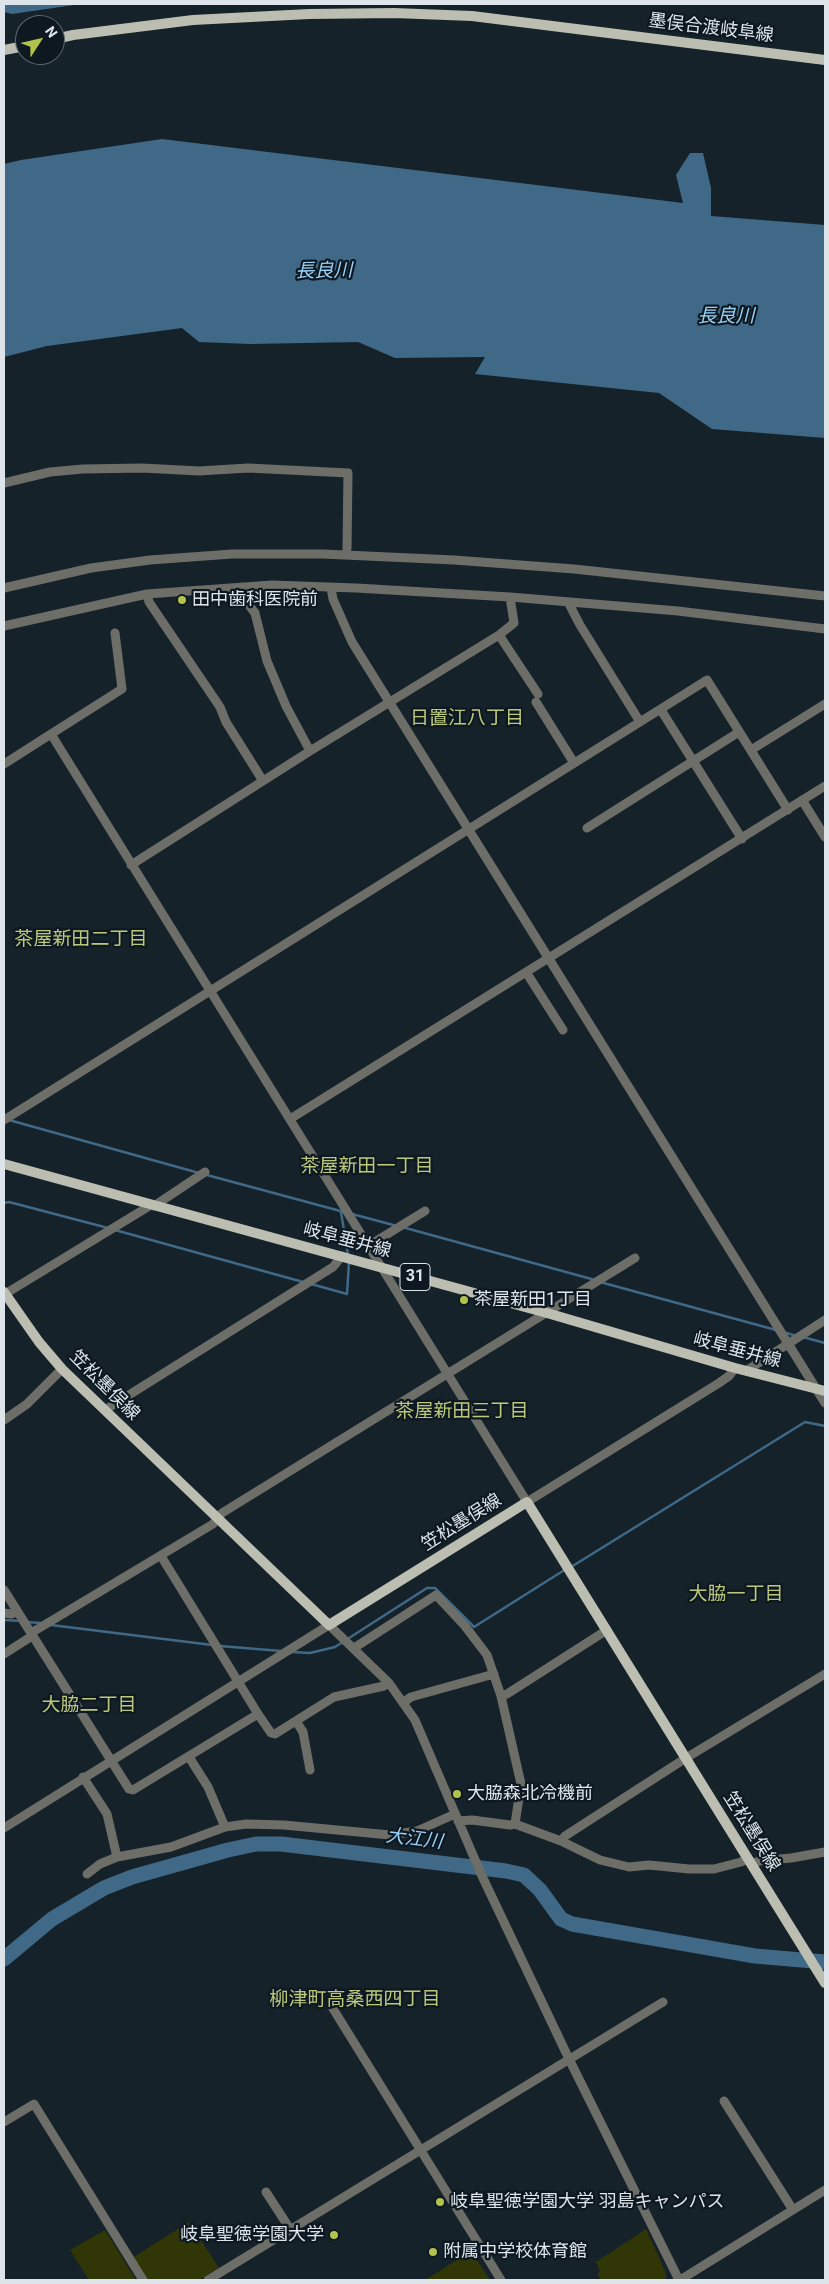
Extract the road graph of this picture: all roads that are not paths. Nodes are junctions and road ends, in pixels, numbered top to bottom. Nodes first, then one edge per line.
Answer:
1 (65, 37) edge
2 (825, 60) edge
3 (4, 483) edge
4 (347, 549) dead end
5 (240, 587) junction
6 (4, 588) edge
7 (331, 588) junction
8 (147, 594) junction
9 (825, 596) edge
10 (510, 597) junction
11 (568, 602) junction
12 (4, 626) edge
13 (825, 629) edge
14 (115, 633) dead end
15 (499, 635) junction
16 (390, 702) junction
17 (825, 704) edge
18 (661, 710) junction
19 (640, 722) junction
20 (740, 732) junction
21 (51, 734) junction
22 (751, 750) junction
23 (310, 751) junction
24 (694, 762) junction
25 (574, 763) junction
26 (4, 764) edge
27 (263, 781) junction
28 (825, 786) edge
29 (802, 800) junction
30 (788, 810) junction
31 (587, 828) dead end
32 (469, 830) junction
33 (825, 837) edge
34 (742, 839) junction
35 (131, 865) junction
36 (548, 958) junction
37 (526, 972) junction
38 (210, 991) junction
39 (563, 1030) dead end
40 (290, 1119) junction
41 (4, 1120) edge
42 (4, 1164) edge
43 (206, 1172) dead end
44 (152, 1205) junction
45 (425, 1211) dead end
46 (368, 1246) junction
47 (342, 1256) junction
48 (635, 1258) dead end
49 (382, 1268) junction
50 (4, 1293) edge
51 (547, 1313) junction
52 (825, 1320) edge
53 (788, 1343) junction
54 (735, 1368) junction
55 (62, 1369) junction
56 (746, 1371) junction
57 (448, 1372) junction
58 (821, 1390) edge
59 (825, 1403) edge
60 (105, 1410) junction
61 (4, 1420) edge
62 (527, 1502) junction
63 (218, 1518) junction
64 (160, 1556) junction
65 (4, 1590) edge
66 (17, 1611) junction
67 (4, 1613) edge
68 (329, 1625) junction
69 (607, 1630) junction
70 (31, 1634) junction
71 (354, 1648) junction
72 (4, 1654) edge
73 (494, 1674) junction
74 (825, 1674) edge
75 (238, 1680) junction
76 (389, 1683) junction
77 (500, 1696) junction
78 (404, 1702) junction
79 (258, 1714) junction
80 (296, 1721) junction
81 (189, 1757) junction
82 (686, 1758) junction
83 (110, 1760) junction
84 (310, 1770) dead end
85 (83, 1778) junction
86 (456, 1818) junction
87 (515, 1824) junction
88 (225, 1827) junction
89 (4, 1828) edge
90 (561, 1841) junction
91 (825, 1852) edge
92 (117, 1858) junction
93 (750, 1861) junction
94 (87, 1874) dead end
95 (825, 1984) edge
96 (663, 2002) dead end
97 (332, 2007) dead end
98 (569, 2059) junction
99 (724, 2101) dead end
100 (4, 2122) edge
101 (420, 2150) junction
102 (825, 2190) edge
103 (266, 2192) dead end
104 (793, 2210) junction
105 (290, 2229) junction
106 (214, 2279) edge
107 (143, 2280) edge
108 (501, 2280) edge
109 (679, 2280) edge

1 - 2 main road, 墨俣合渡岐阜線
3 - 4 street
5 - 7 street
5 - 8 street
5 - 23 street
6 - 9 street
7 - 10 street
7 - 16 street
8 - 12 street
8 - 27 street
10 - 11 street
10 - 15 street
11 - 13 street
11 - 19 street
14 - 21 street
15 - 16 street
15 - 25 street
16 - 23 street
16 - 32 street
17 - 22 street
18 - 19 street
18 - 20 street
18 - 24 street
19 - 25 street
20 - 22 street
20 - 24 street
21 - 26 street
21 - 35 street
22 - 30 street
23 - 27 street
24 - 31 street
24 - 34 street
25 - 32 street
27 - 35 street
28 - 29 street
29 - 30 street
29 - 33 street
30 - 34 street
32 - 36 street
32 - 38 street
34 - 36 street
35 - 38 street
36 - 37 street
36 - 53 street
37 - 39 street
37 - 40 street
38 - 40 street
38 - 41 street
40 - 46 street
42 - 44 main road, 岐阜垂井線 / 31
43 - 44 street
44 - 47 main road, 岐阜垂井線 / 31
44 - 50 street
45 - 46 street
46 - 49 street
47 - 49 main road, 岐阜垂井線 / 31
47 - 60 street
48 - 51 street
49 - 51 main road, 岐阜垂井線 / 31
49 - 57 street
50 - 55 main road, 笠松墨俣線
51 - 54 main road, 岐阜垂井線 / 31
51 - 57 street
52 - 53 street
53 - 56 street
53 - 58 street
54 - 56 main road, 岐阜垂井線 / 31
54 - 62 street
55 - 60 main road, 笠松墨俣線
55 - 61 street
56 - 58 main road, 岐阜垂井線 / 31
57 - 62 street
57 - 63 street
58 - 59 street
60 - 63 main road, 笠松墨俣線
62 - 68 main road, 笠松墨俣線
62 - 69 main road, 笠松墨俣線
63 - 64 street
63 - 68 main road, 笠松墨俣線
64 - 70 street
64 - 75 street
65 - 66 street
66 - 67 street
66 - 70 street
68 - 71 street
68 - 75 street
69 - 77 street
69 - 82 main road, 笠松墨俣線
70 - 72 street
70 - 83 street
71 - 73 street
71 - 76 street
73 - 77 street
73 - 78 street
74 - 82 street
75 - 79 street
75 - 83 street
76 - 78 street
76 - 80 street
77 - 87 street
78 - 86 street
79 - 80 street
79 - 81 street
80 - 84 street
81 - 83 street
81 - 88 street
82 - 90 street
82 - 93 main road, 笠松墨俣線
83 - 85 street
85 - 89 street
85 - 92 street
86 - 87 street
86 - 88 street
86 - 98 street
87 - 90 street
88 - 92 street
90 - 93 street
91 - 93 street
92 - 94 street
93 - 95 main road, 笠松墨俣線
96 - 98 street
97 - 101 street
98 - 101 street
98 - 109 street
99 - 104 street
100 - 107 street
101 - 105 street
101 - 108 street
102 - 104 street
103 - 105 street
104 - 109 street
105 - 106 street

